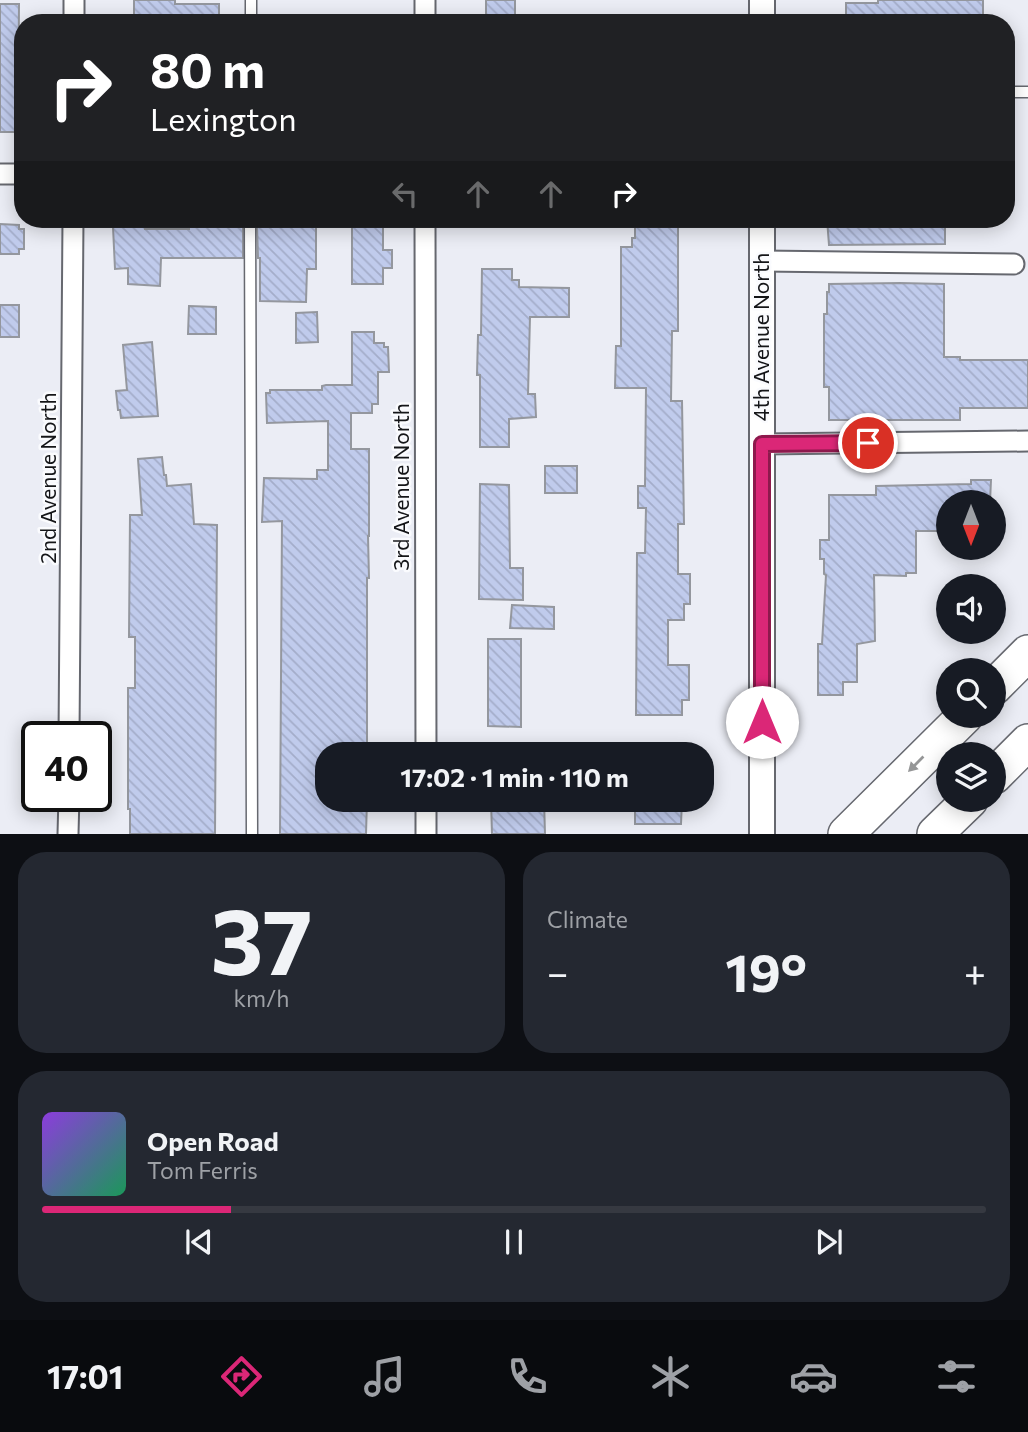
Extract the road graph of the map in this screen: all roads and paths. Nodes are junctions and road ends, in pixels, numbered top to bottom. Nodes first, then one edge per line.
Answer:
1 (73, 228) edge
2 (250, 228) edge
3 (425, 228) edge
4 (762, 228) edge
5 (762, 261) junction
6 (1014, 264) dead end
7 (1028, 441) edge
8 (762, 444) junction
9 (1028, 653) edge
10 (1006, 675) edge
11 (69, 721) edge
12 (953, 728) edge
13 (426, 742) edge
14 (1028, 742) edge
15 (1006, 764) edge
16 (69, 812) edge
17 (426, 812) edge
18 (958, 812) edge
19 (847, 832) edge
20 (68, 834) edge
21 (252, 834) edge
22 (426, 834) edge
23 (762, 834) edge
24 (935, 834) edge

1 - 11 street, 2nd Avenue North
2 - 21 lane
3 - 13 street, 3rd Avenue North
4 - 5 street, 4th Avenue North
5 - 6 street
5 - 8 street, 4th Avenue North
7 - 8 street
8 - 23 street, 4th Avenue North
9 - 10 highway
12 -> 19 highway
14 - 15 highway
16 - 20 street
17 - 22 street
18 - 24 highway

